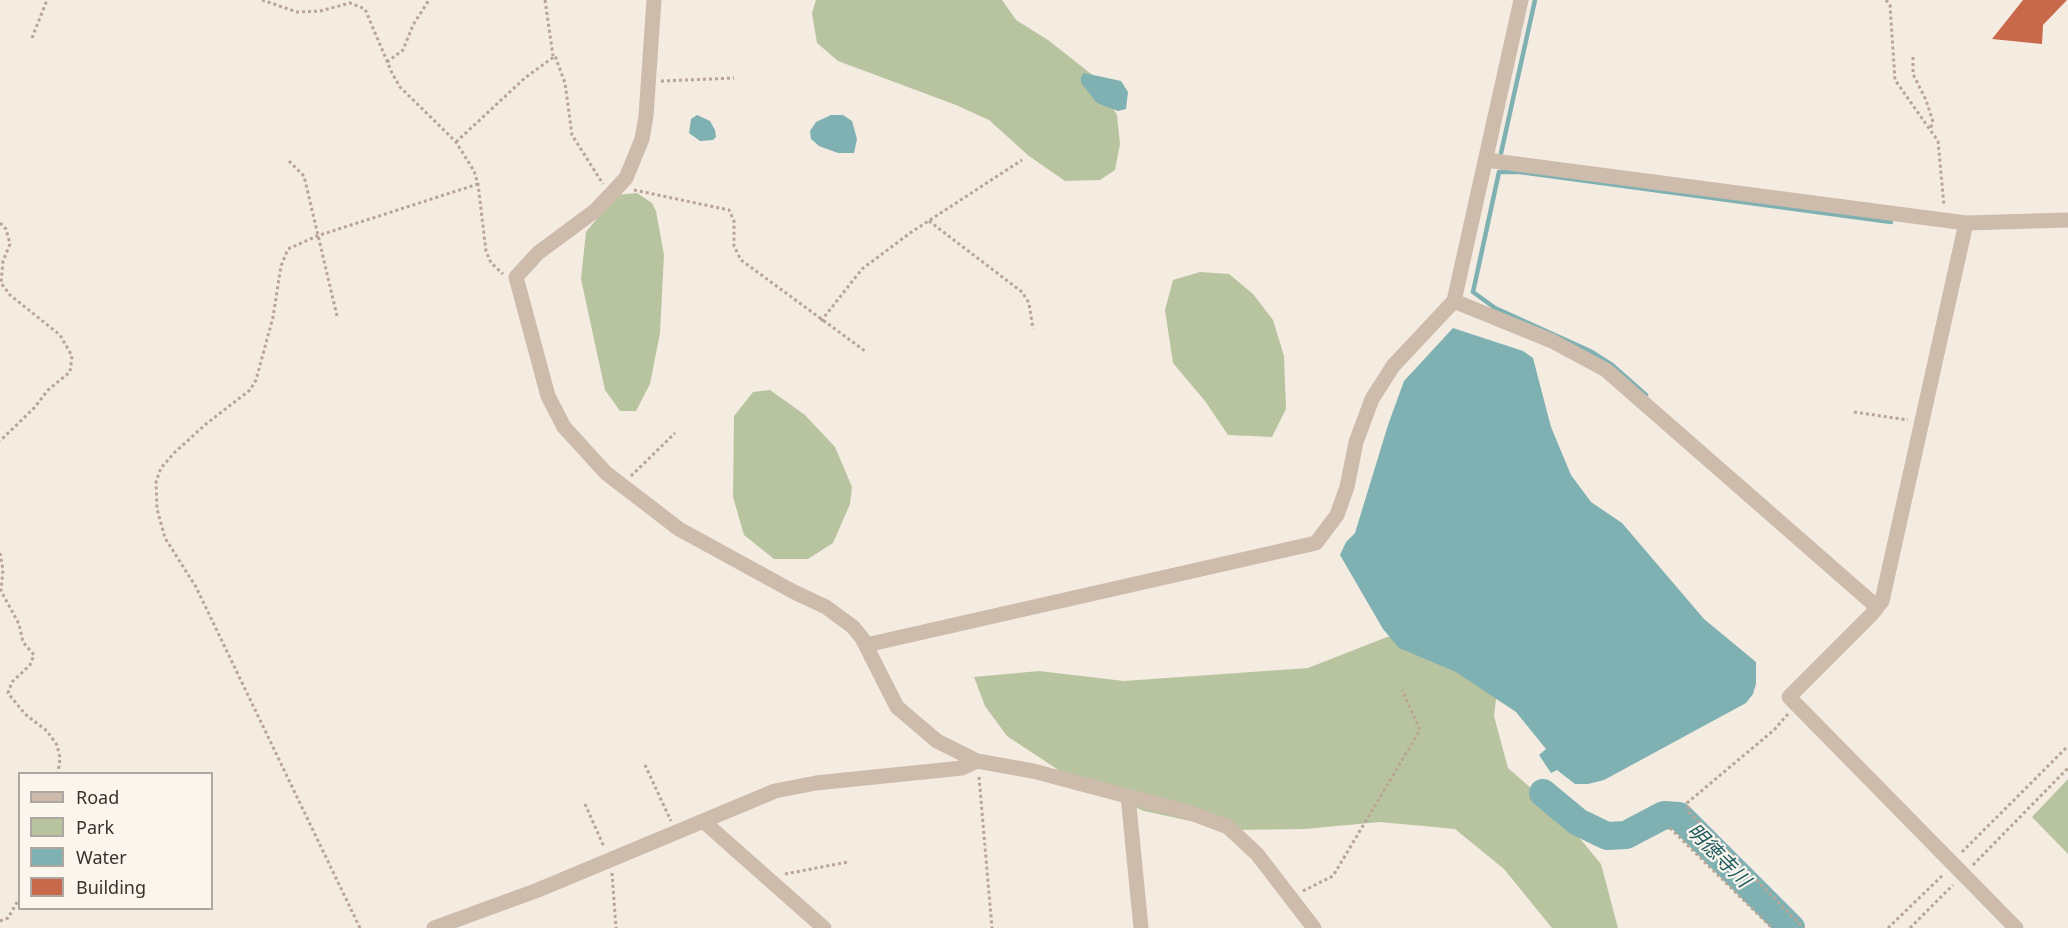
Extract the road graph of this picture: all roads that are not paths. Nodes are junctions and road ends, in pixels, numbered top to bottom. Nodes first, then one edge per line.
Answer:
1 (654, 0) edge
2 (1521, 0) edge
3 (1486, 160) junction
4 (2068, 220) edge
5 (1966, 222) junction
6 (1454, 301) junction
7 (1877, 607) junction
8 (866, 645) junction
9 (977, 761) junction
10 (1128, 796) junction
11 (703, 821) junction
12 (434, 928) edge
13 (824, 928) edge
14 (1141, 928) edge
15 (1314, 928) edge
16 (2016, 928) edge

1 - 8 street
2 - 3 street
3 - 5 street
3 - 6 street
4 - 5 street
5 - 7 street
6 - 7 street
6 - 8 street
7 - 16 street
8 - 9 street
9 - 10 street
9 - 11 street
10 - 14 street
10 - 15 street
11 - 12 street
11 - 13 street

